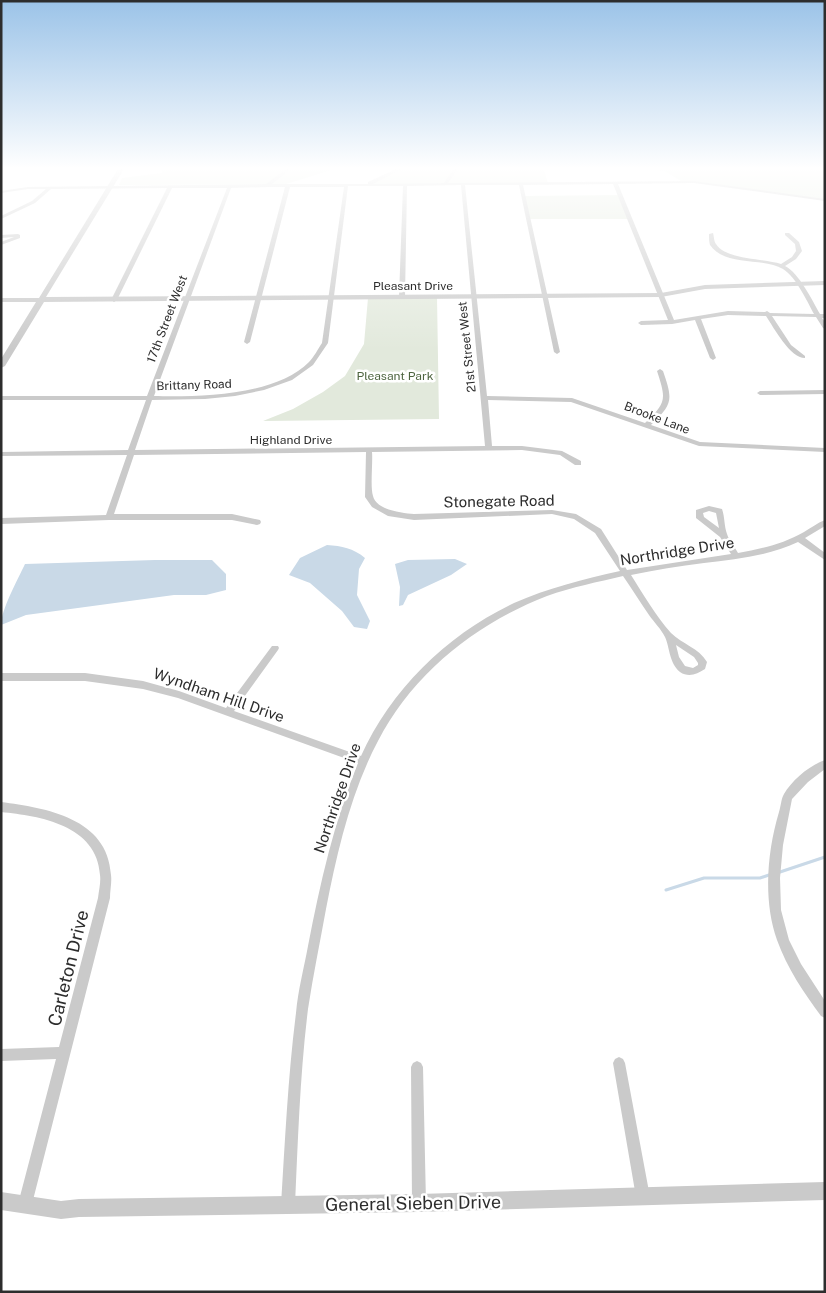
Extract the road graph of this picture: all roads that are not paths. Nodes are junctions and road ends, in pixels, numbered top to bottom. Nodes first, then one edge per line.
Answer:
1 (85, 229) edge
2 (149, 229) edge
3 (213, 229) edge
4 (277, 229) edge
5 (340, 229) edge
6 (404, 229) edge
7 (467, 229) edge
8 (531, 229) edge
9 (634, 229) edge
10 (711, 234) dead end
11 (787, 234) dead end
12 (1, 237) edge
13 (1, 244) edge
14 (781, 266) junction
15 (825, 283) edge
16 (798, 285) junction
17 (661, 295) junction
18 (545, 296) junction
19 (473, 297) junction
20 (330, 298) junction
21 (402, 298) junction
22 (187, 299) junction
23 (259, 299) junction
24 (1, 300) edge
25 (42, 300) junction
26 (114, 300) junction
27 (767, 313) junction
28 (821, 316) edge
29 (698, 319) junction
30 (672, 322) junction
31 (641, 323) dead end
32 (825, 327) edge
33 (247, 342) dead end
34 (557, 352) dead end
35 (803, 357) dead end
36 (713, 358) dead end
37 (1, 366) edge
38 (660, 370) dead end
39 (825, 392) edge
40 (760, 393) dead end
41 (1, 398) edge
42 (150, 398) junction
43 (484, 398) junction
44 (646, 426) junction
45 (489, 448) junction
46 (369, 450) junction
47 (825, 450) edge
48 (132, 452) junction
49 (1, 454) edge
50 (578, 463) dead end
51 (110, 518) junction
52 (1, 521) edge
53 (257, 522) dead end
54 (825, 522) edge
55 (723, 535) dead end
56 (800, 539) junction
57 (737, 557) junction
58 (825, 557) edge
59 (626, 574) junction
60 (669, 636) dead end
61 (275, 648) dead end
62 (1, 677) edge
63 (228, 712) junction
64 (363, 761) junction
65 (825, 764) edge
66 (1, 807) edge
67 (825, 1012) edge
68 (64, 1053) junction
69 (1, 1055) edge
70 (618, 1063) dead end
71 (416, 1068) dead end
72 (825, 1191) edge
73 (643, 1196) junction
74 (1, 1201) edge
75 (420, 1203) junction
76 (25, 1204) junction
77 (288, 1205) junction

1 - 25 street
2 - 26 street
3 - 22 street, 17th Street West
4 - 23 street
5 - 20 street
6 - 21 street
7 - 19 street, 21st Street West
8 - 18 street
9 - 17 street
10 - 14 street
11 - 14 street
12 - 13 street
14 - 16 street
15 - 16 street, Pleasant Drive
16 - 17 street, Pleasant Drive
16 - 28 street
17 - 18 street, Pleasant Drive
17 - 30 street
18 - 19 street, Pleasant Drive
18 - 34 street
19 - 21 street, Pleasant Drive
19 - 43 street, 21st Street West
20 - 21 street, Pleasant Drive
20 - 23 street, Pleasant Drive
20 - 42 street, Brittany Road
22 - 23 street, Pleasant Drive
22 - 26 street, Pleasant Drive
22 - 42 street, 17th Street West
23 - 33 street
24 - 25 street, Pleasant Drive
25 - 26 street, Pleasant Drive
25 - 37 street
27 - 28 street
27 - 29 street
27 - 35 street
28 - 32 street
29 - 30 street
29 - 36 street
30 - 31 street
38 - 44 street
39 - 40 street
41 - 42 street, Brittany Road
42 - 48 street, 17th Street West
43 - 44 street, Brooke Lane
43 - 45 street, 21st Street West
44 - 47 street, Brooke Lane
45 - 46 street, Highland Drive
45 - 50 street, Highland Drive
46 - 48 street, Highland Drive
46 - 59 street, Stonegate Road
48 - 49 street, Highland Drive
48 - 51 street, 17th Street West
51 - 52 street
51 - 53 street
54 - 56 street, Northridge Drive
55 - 57 street
56 - 57 street, Northridge Drive
56 - 58 street
57 - 59 street, Northridge Drive
59 - 60 street
59 - 64 street, Northridge Drive
61 - 63 street
62 - 63 street, Wyndham Hill Drive
63 - 64 street, Wyndham Hill Drive
64 - 77 street, Northridge Drive
65 - 67 street
66 - 68 street, Carleton Drive
68 - 69 street
68 - 76 street, Carleton Drive
70 - 73 street
71 - 75 street
72 - 73 street, General Sieben Drive
73 - 75 street, General Sieben Drive
74 - 76 street, General Sieben Drive
75 - 77 street, General Sieben Drive
76 - 77 street, General Sieben Drive

